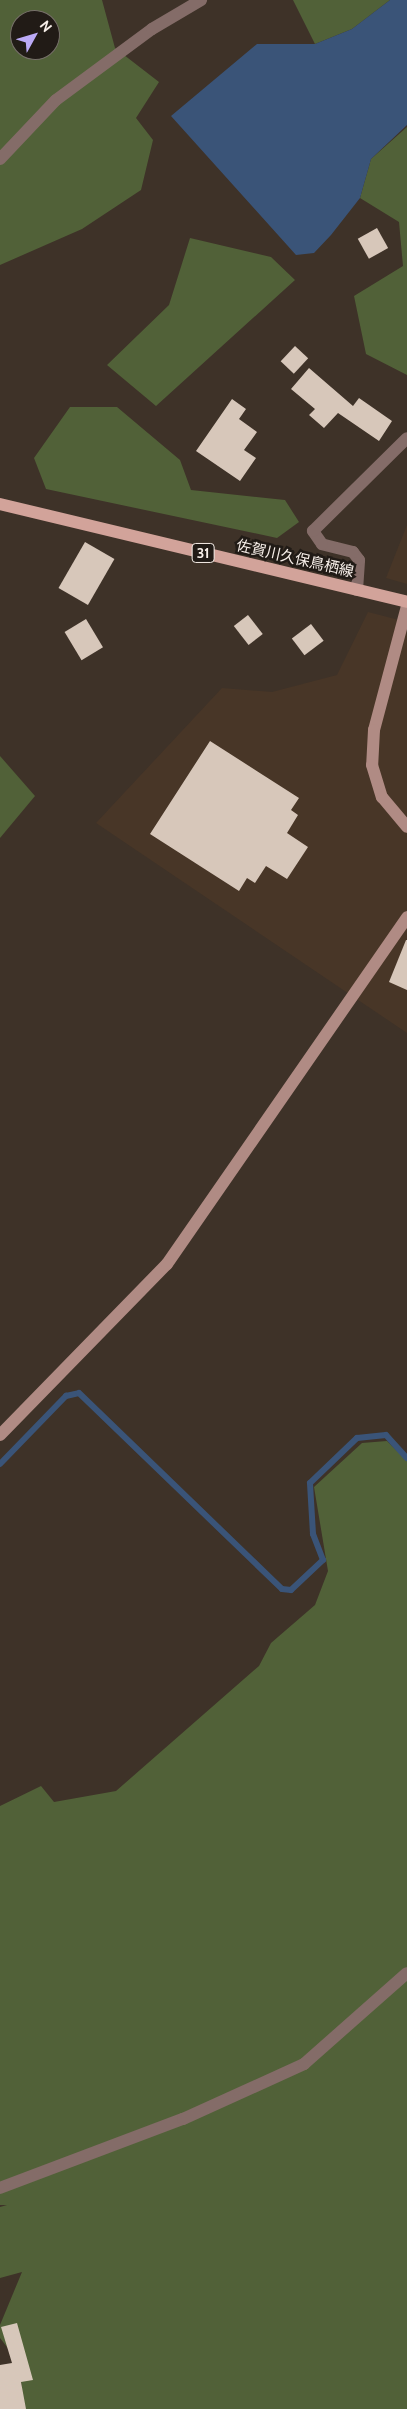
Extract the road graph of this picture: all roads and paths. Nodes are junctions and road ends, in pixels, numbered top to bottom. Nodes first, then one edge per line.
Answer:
1 (201, 0) edge
2 (0, 159) edge
3 (407, 438) edge
4 (0, 504) edge
5 (357, 590) junction
6 (407, 604) edge
7 (407, 827) edge
8 (407, 917) edge
9 (0, 1435) edge
10 (407, 1973) edge
11 (0, 2188) edge

1 - 2 street
3 - 5 street
4 - 5 main road, 佐賀川久保鳥栖線 / 31
5 - 6 main road, 佐賀川久保鳥栖線 / 31
6 - 7 street
8 - 9 street
10 - 11 street

